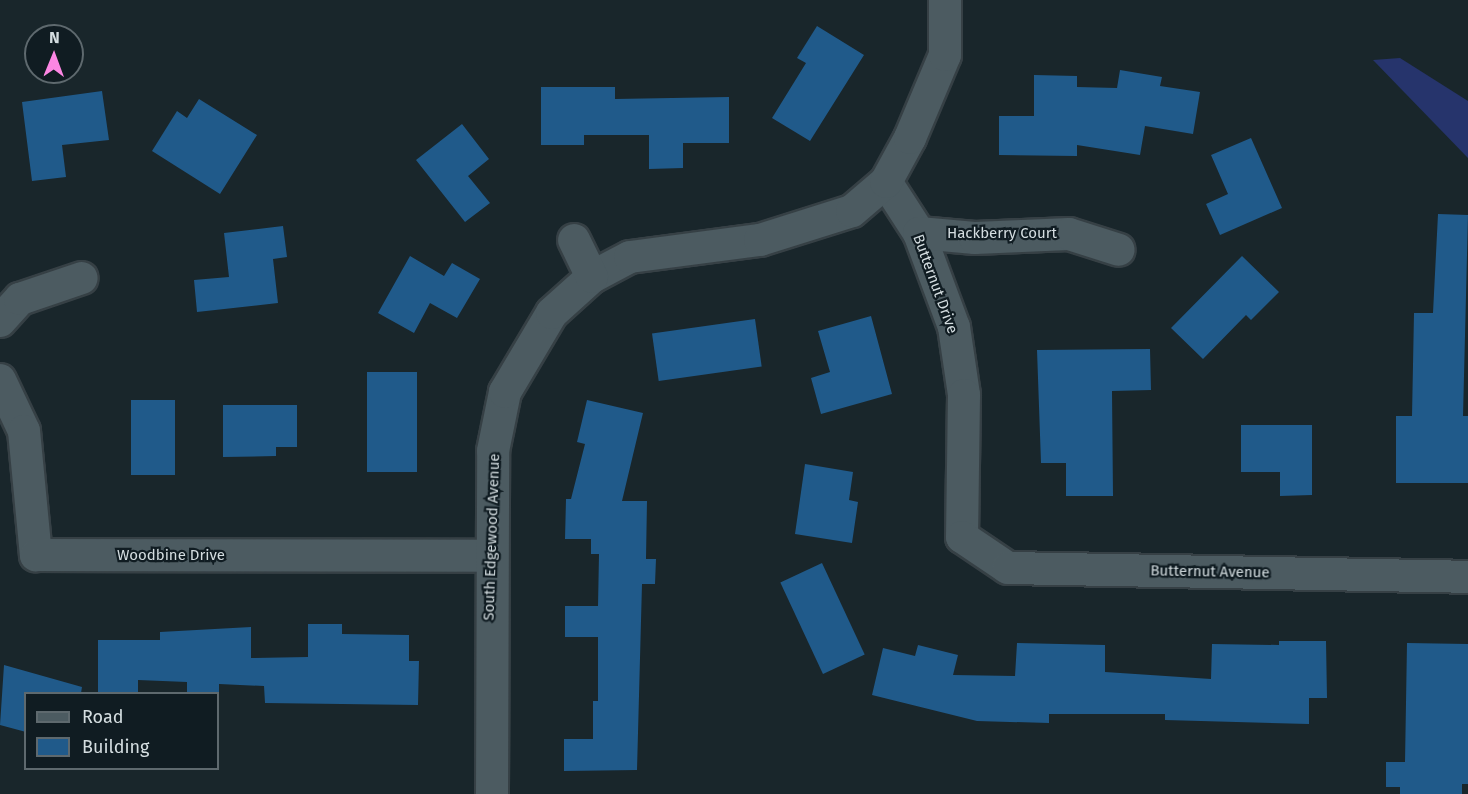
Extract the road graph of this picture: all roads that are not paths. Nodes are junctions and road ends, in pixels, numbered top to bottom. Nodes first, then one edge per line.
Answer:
1 (945, 0) edge
2 (886, 182) junction
3 (919, 233) junction
4 (574, 240) dead end
5 (1119, 250) dead end
6 (592, 277) junction
7 (82, 278) dead end
8 (0, 321) edge
9 (0, 380) edge
10 (962, 537) joint
11 (489, 556) junction
12 (1468, 577) edge
13 (492, 794) edge

1 - 2 street, South Edgewood Avenue
2 - 3 street, Butternut Drive
2 - 6 street, South Edgewood Avenue
3 - 5 street, Hackberry Court
3 - 10 street, Butternut Drive
4 - 6 street
6 - 11 street, South Edgewood Avenue
7 - 8 street
9 - 11 street, Woodbine Drive
10 - 12 street, Butternut Avenue
11 - 13 street, South Edgewood Avenue

